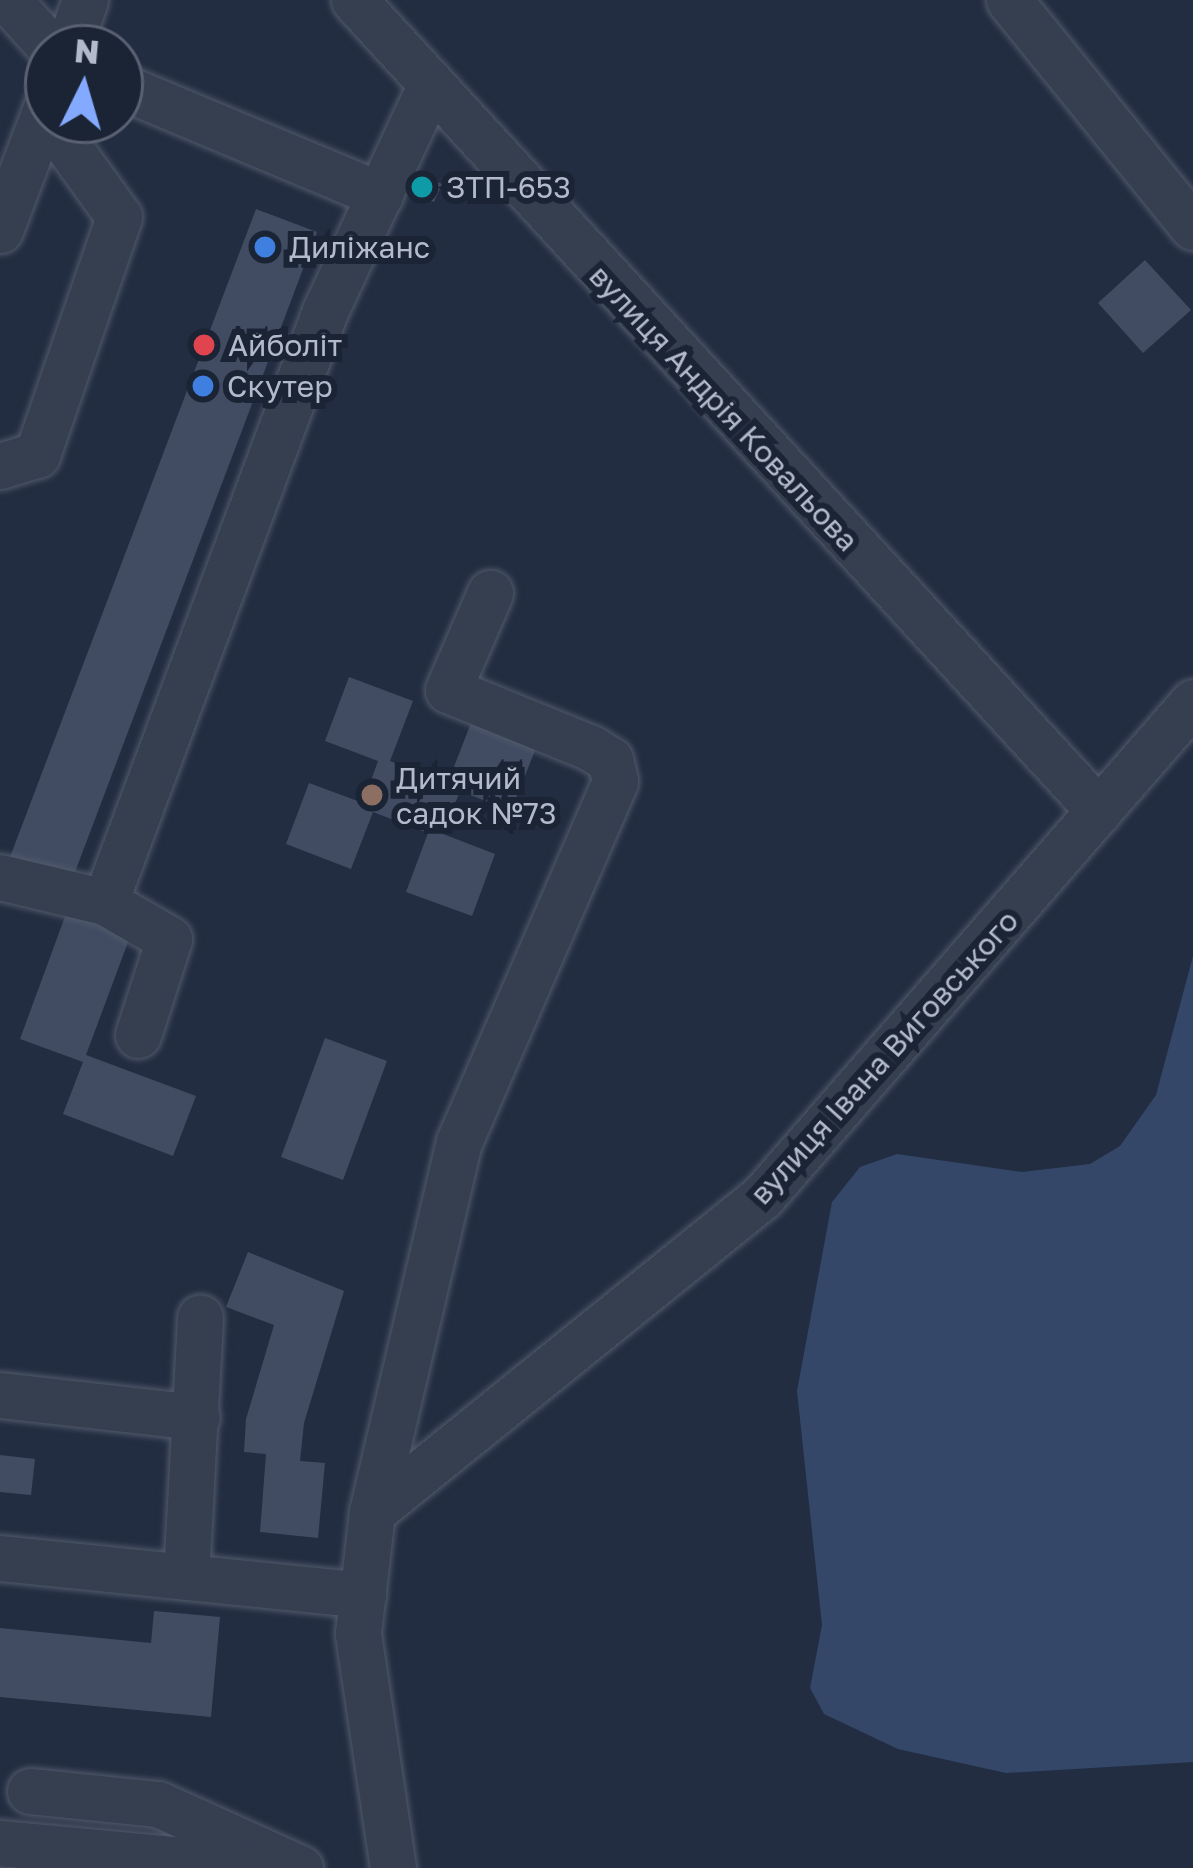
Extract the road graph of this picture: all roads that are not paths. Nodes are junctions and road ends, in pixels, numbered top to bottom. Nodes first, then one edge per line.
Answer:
1 (8, 0) edge
2 (354, 0) edge
3 (1009, 0) edge
4 (30, 24) edge
5 (429, 88) junction
6 (144, 96) edge
7 (35, 144) edge
8 (68, 144) edge
9 (380, 195) junction
10 (1193, 227) edge
11 (0, 230) edge
12 (377, 275) dead end
13 (325, 311) junction
14 (0, 466) edge
15 (490, 593) dead end
16 (1193, 702) edge
17 (1099, 811) junction
18 (0, 877) edge
19 (105, 902) junction
20 (138, 1035) dead end
21 (200, 1317) dead end
22 (0, 1395) edge
23 (197, 1417) junction
24 (372, 1512) junction
25 (0, 1558) edge
26 (186, 1577) junction
27 (363, 1594) junction
28 (30, 1791) dead end
29 (0, 1843) edge
30 (268, 1868) edge
31 (299, 1868) edge
32 (393, 1868) edge

1 - 4 street
2 - 5 street, вулиця Андрія Ковальова
3 - 10 street
5 - 9 street
5 - 17 street, вулиця Андрія Ковальова
6 - 9 street
7 - 11 street
8 - 14 street
9 - 13 street
12 - 13 street
13 - 19 street
15 - 24 street
16 - 17 street, вулиця Івана Виговського
17 - 24 street, вулиця Івана Виговського
18 - 19 street
19 - 20 street
21 - 23 street
22 - 23 street
23 - 26 street
24 - 27 street
25 - 26 street
26 - 27 street
27 - 32 street
28 - 31 street
29 - 30 street

